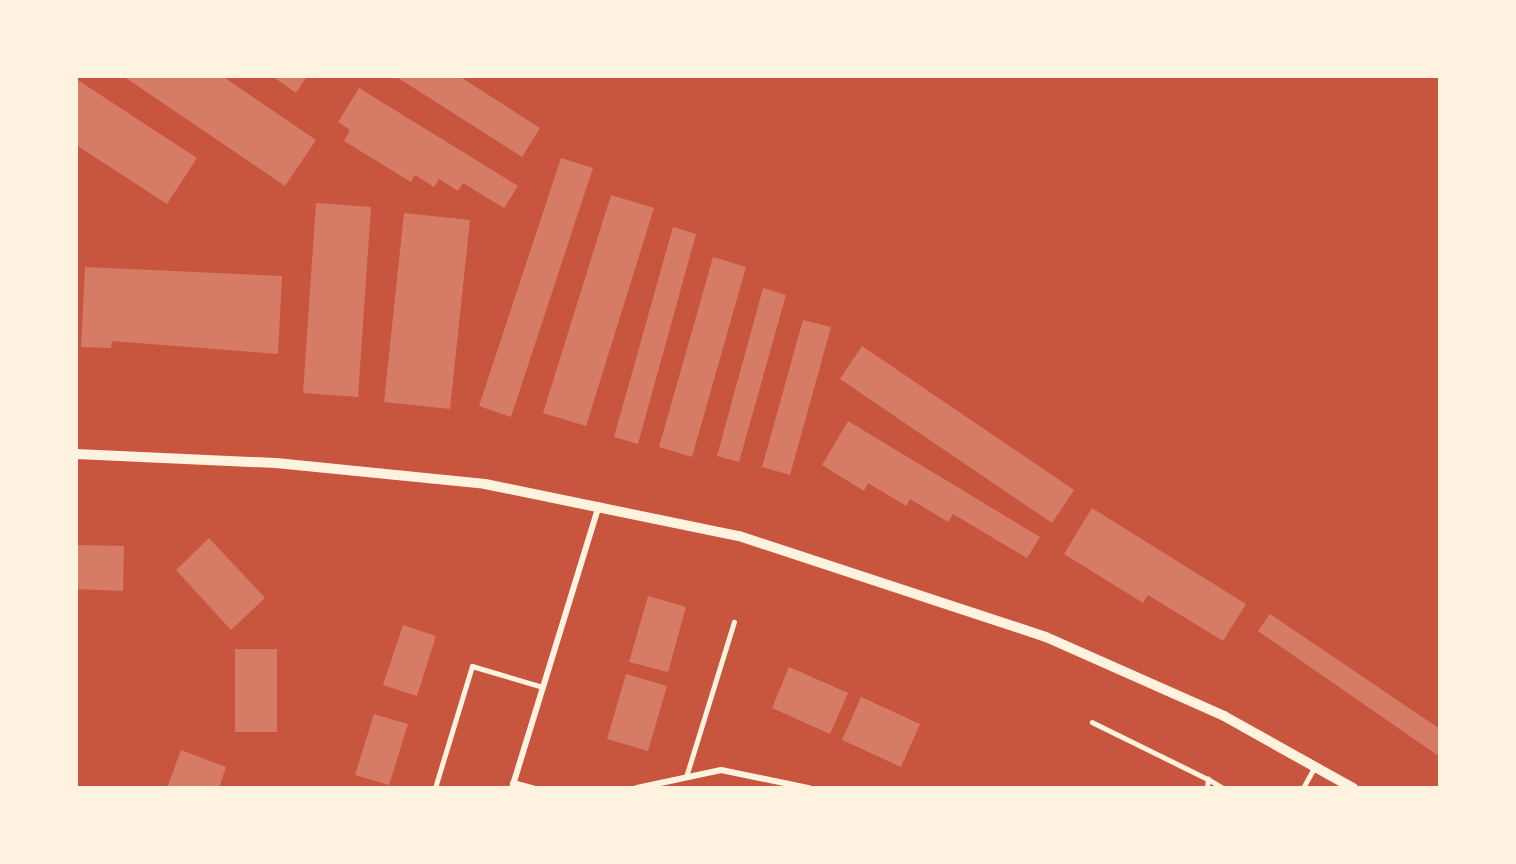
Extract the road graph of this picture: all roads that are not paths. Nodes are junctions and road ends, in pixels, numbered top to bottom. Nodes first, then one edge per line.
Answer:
1 (76, 454) edge
2 (599, 504) junction
3 (734, 622) dead end
4 (543, 687) junction
5 (1092, 722) dead end
6 (1315, 766) junction
7 (686, 777) junction
8 (1208, 779) junction
9 (513, 785) edge
10 (435, 788) edge
11 (532, 788) edge
12 (637, 788) edge
13 (809, 788) edge
14 (1207, 788) edge
15 (1223, 788) edge
16 (1303, 788) edge
17 (1353, 788) edge

1 - 2 street
2 - 4 street
2 - 6 street
3 - 7 lane
4 - 9 street
4 - 10 lane
5 - 8 lane
6 - 16 lane
6 - 17 street
7 - 12 street
7 - 13 street
8 - 14 lane
8 - 15 lane
9 - 11 street

